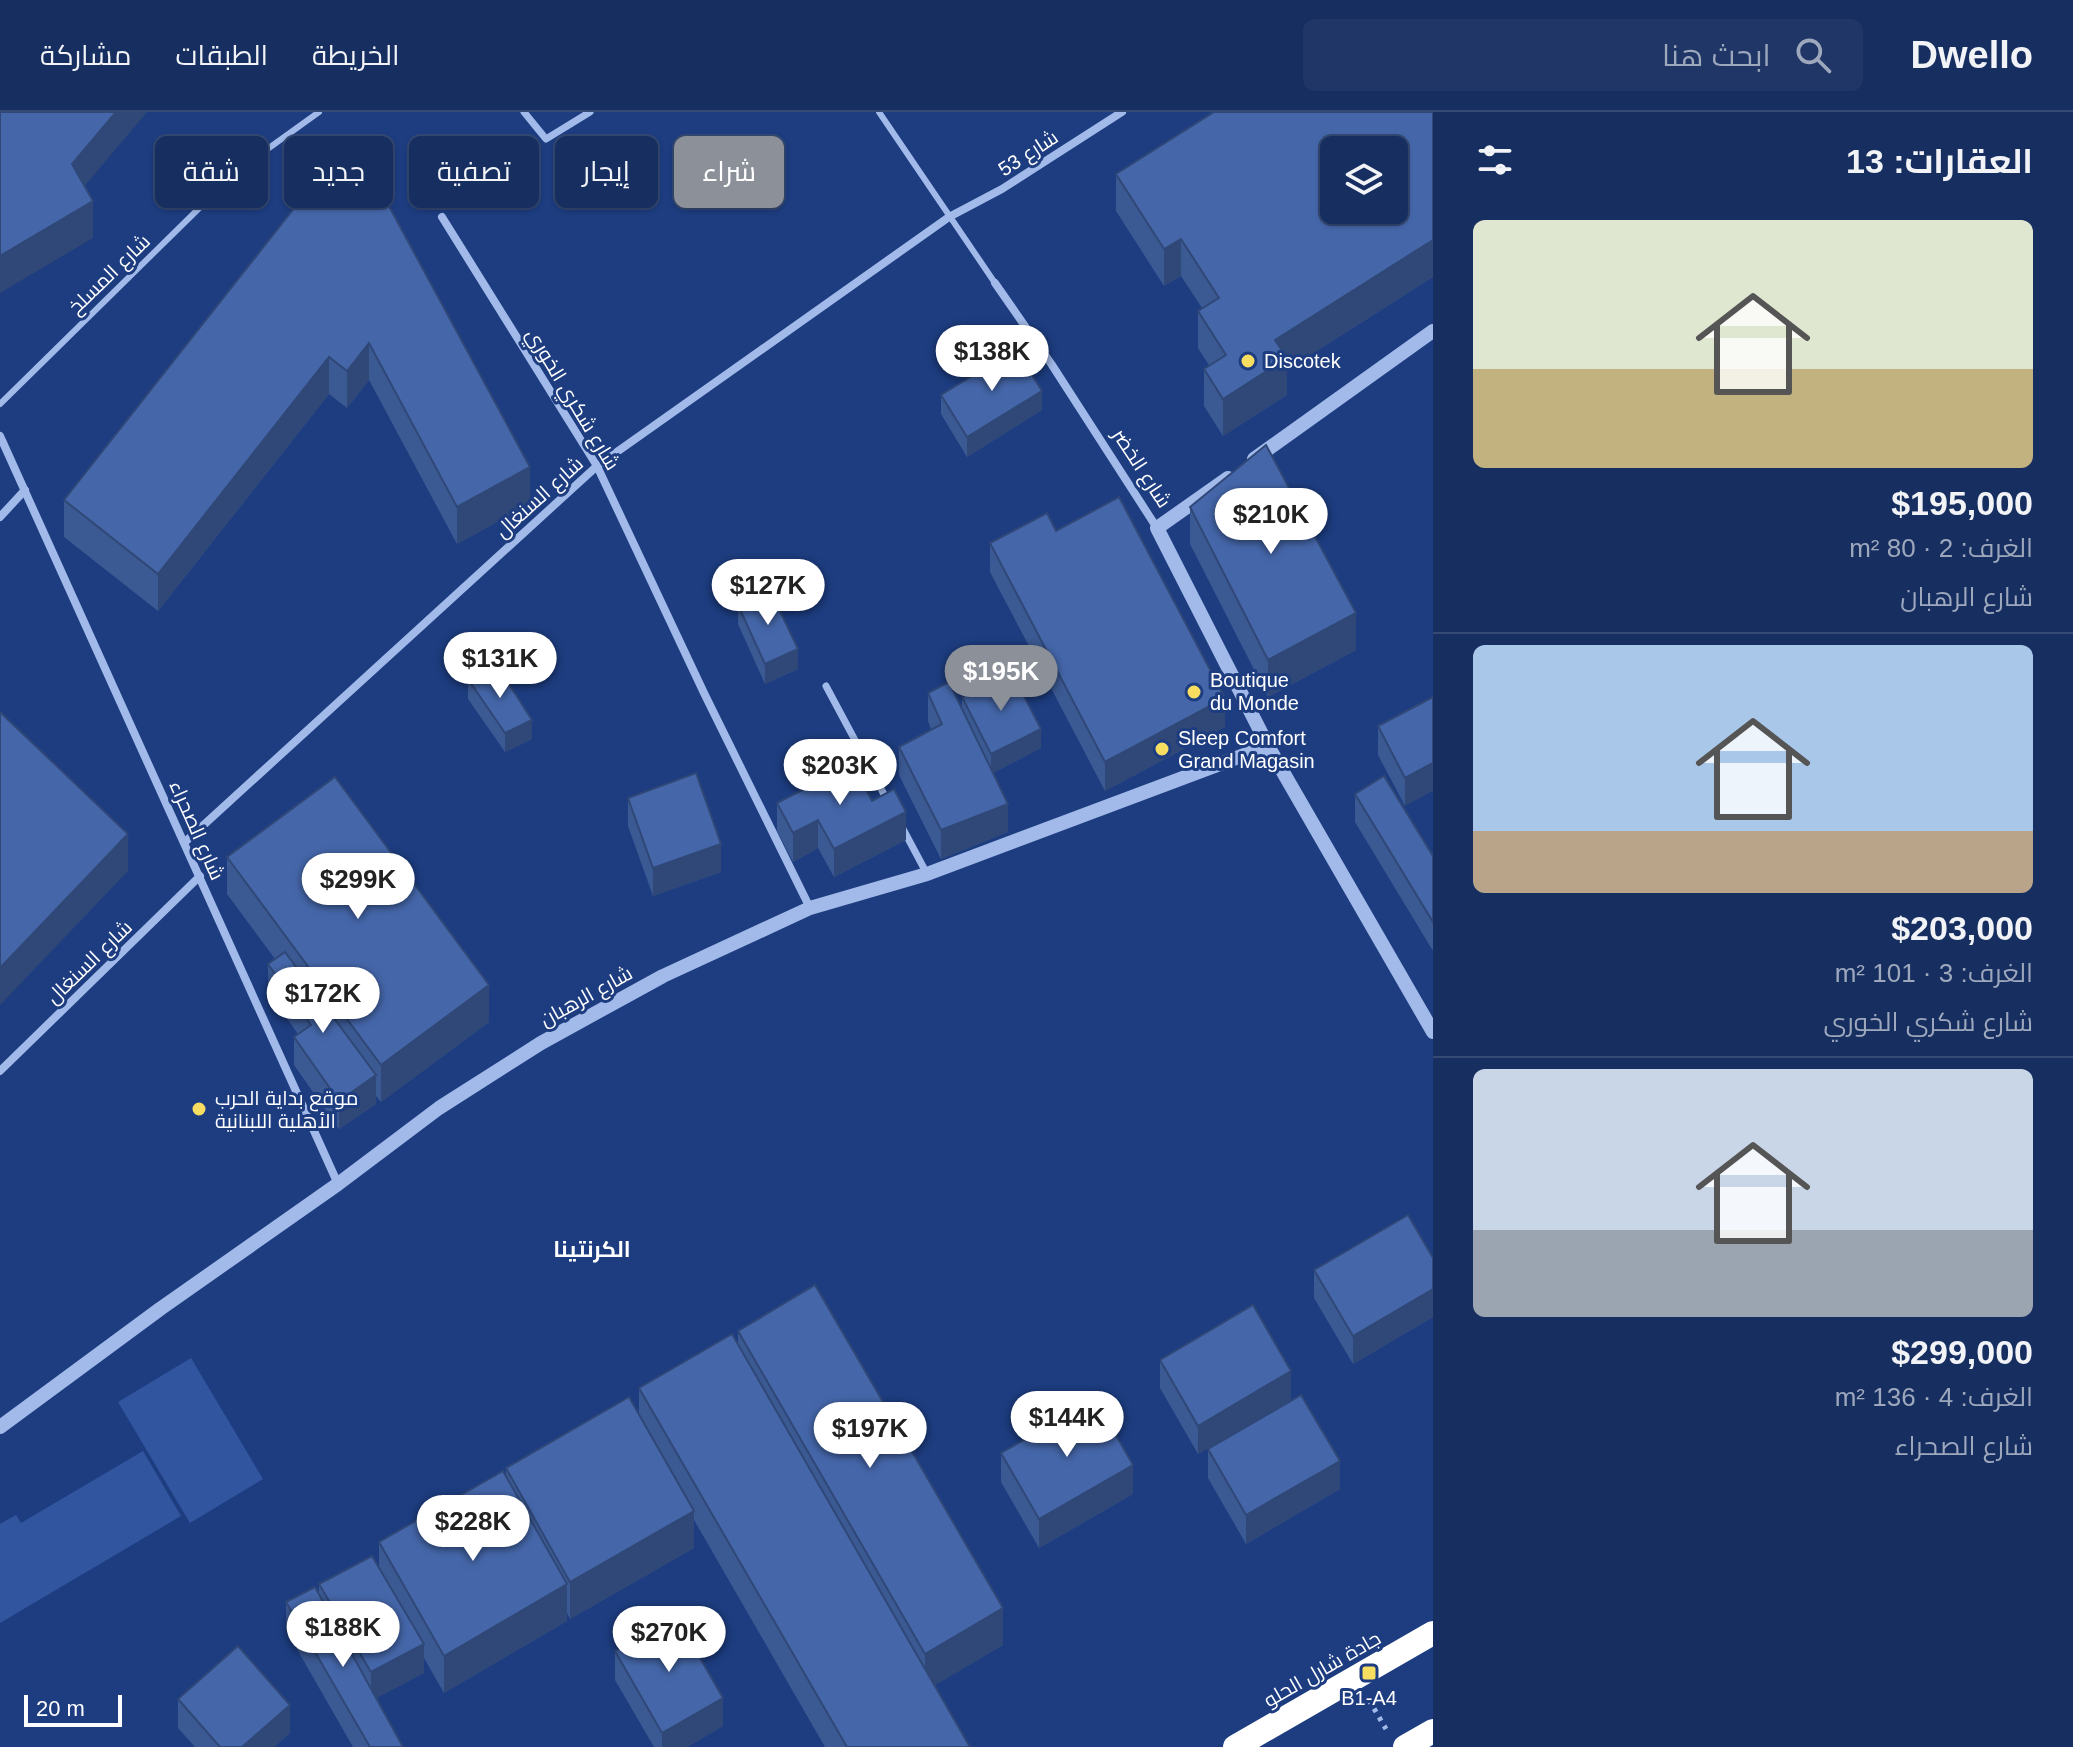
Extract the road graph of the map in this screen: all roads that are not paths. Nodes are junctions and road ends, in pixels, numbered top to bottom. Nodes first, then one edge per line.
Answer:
1 (319, 112) edge
2 (524, 112) edge
3 (590, 112) edge
4 (879, 112) edge
5 (1122, 112) edge
6 (442, 217) dead end
7 (949, 217) junction
8 (995, 283) joint
9 (1433, 331) edge
10 (0, 404) edge
11 (0, 436) edge
12 (597, 466) junction
13 (25, 490) junction
14 (0, 517) edge
15 (1157, 528) junction
16 (826, 686) dead end
17 (1268, 746) junction
18 (891, 807) edge
19 (898, 820) edge
20 (185, 842) junction
21 (927, 874) junction
22 (200, 876) junction
23 (810, 908) junction
24 (1433, 1032) edge
25 (0, 1071) edge
26 (338, 1184) junction
27 (0, 1427) edge
28 (1433, 1633) edge
29 (1433, 1731) edge
30 (1235, 1747) edge
31 (1405, 1747) edge

1 - 10 lane, شارع المسلخ
2 - 3 street
4 - 7 lane, شارع الخضر
5 - 7 street, شارع 53
6 - 12 street, شارع شكري الخوري
7 - 8 lane, شارع الخضر
7 - 12 street, شارع السنغال
8 - 15 street, شارع الخضر
9 - 15 street
11 - 13 street, شارع الصحراء
12 - 20 street, شارع السنغال
12 - 23 street, شارع شكري الخوري
13 - 14 street
13 - 20 street, شارع الصحراء
15 - 17 street, شارع الخضر
16 - 18 street
17 - 21 street, شارع الرهبان
17 - 24 street, شارع الخضر
19 - 21 street
20 - 22 street, شارع الصحراء
21 - 23 street, شارع الرهبان
22 - 25 street, شارع السنغال
22 - 26 street, شارع الصحراء
23 - 26 street, شارع الرهبان
26 - 27 street, شارع الرهبان
28 - 30 highway, جادة شارل الحلو
29 - 31 highway

